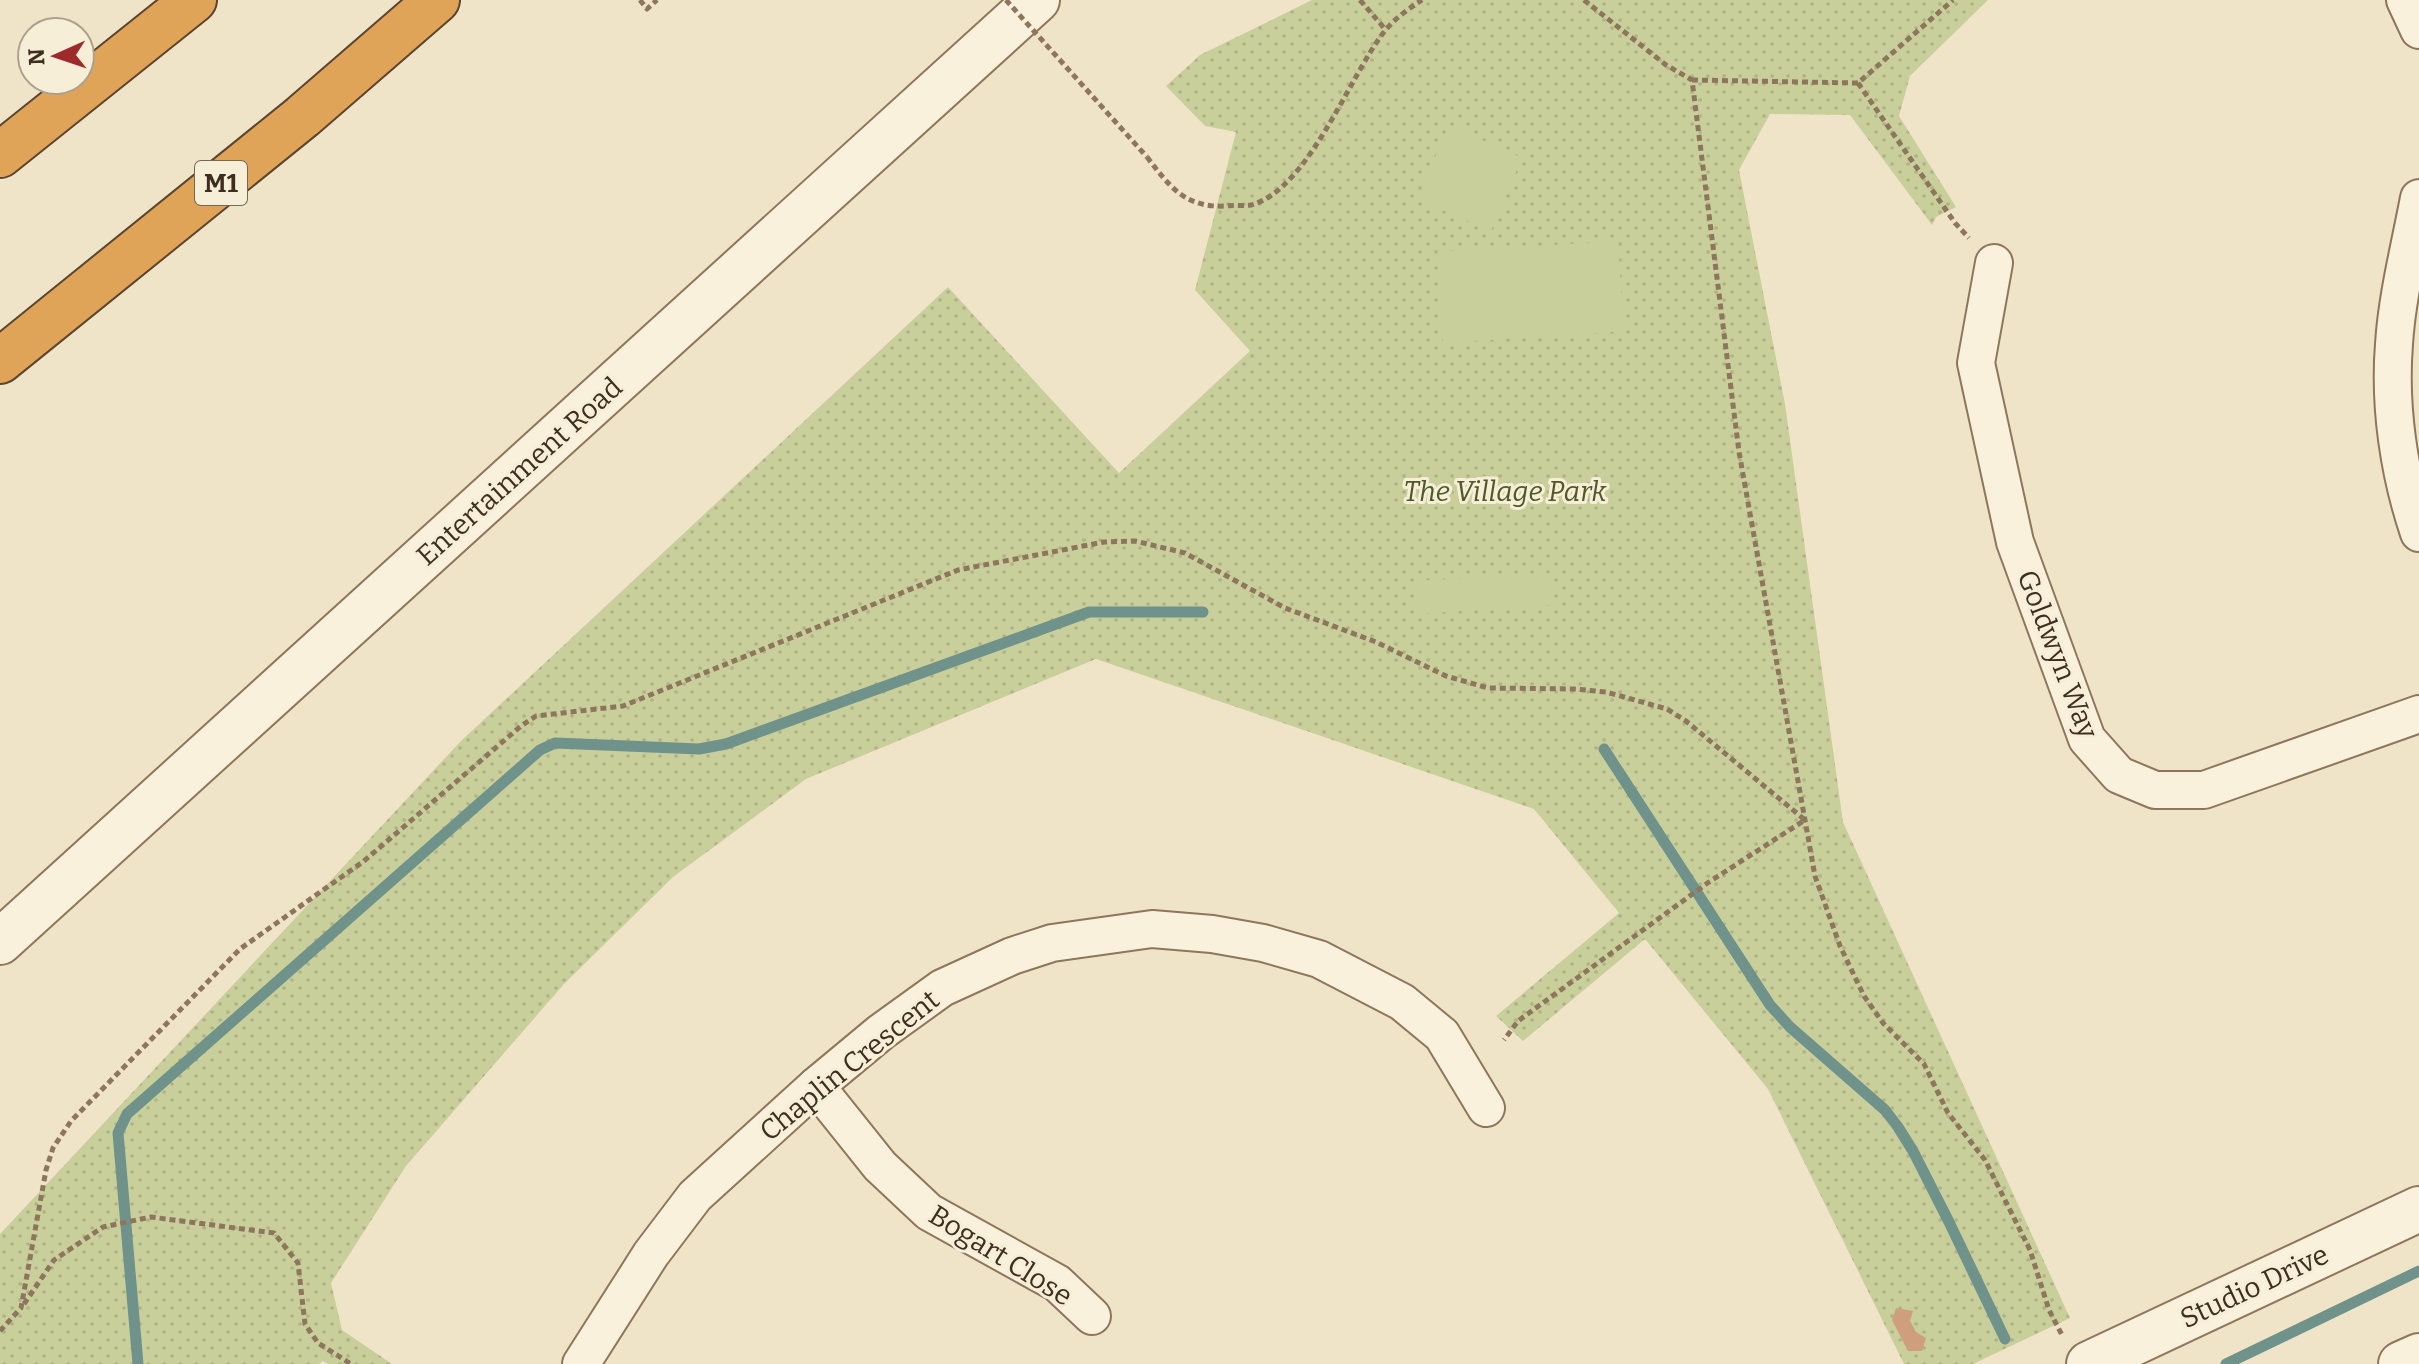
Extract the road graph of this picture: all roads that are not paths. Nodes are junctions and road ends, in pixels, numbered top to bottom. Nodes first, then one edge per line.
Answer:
1 (194, 0) edge
2 (437, 0) edge
3 (1037, 0) edge
4 (2405, 0) edge
5 (2419, 30) edge
6 (0, 155) edge
7 (2419, 198) edge
8 (1994, 263) road end
9 (0, 361) edge
10 (2419, 533) edge
11 (2419, 714) edge
12 (0, 942) edge
13 (816, 1086) junction
14 (1486, 1108) dead end
15 (2419, 1209) edge
16 (1092, 1316) dead end
17 (2076, 1350) edge
18 (2419, 1356) edge
19 (581, 1364) edge
20 (2401, 1364) edge

1 - 6 highway
2 - 9 highway, M1
3 - 12 street, Entertainment Road
4 - 5 street
7 - 10 street
8 - 11 street, Goldwyn Way
13 - 14 street, Chaplin Crescent
13 - 16 street, Bogart Close
13 - 19 street, Chaplin Crescent
15 - 17 street, Studio Drive
18 - 20 street

